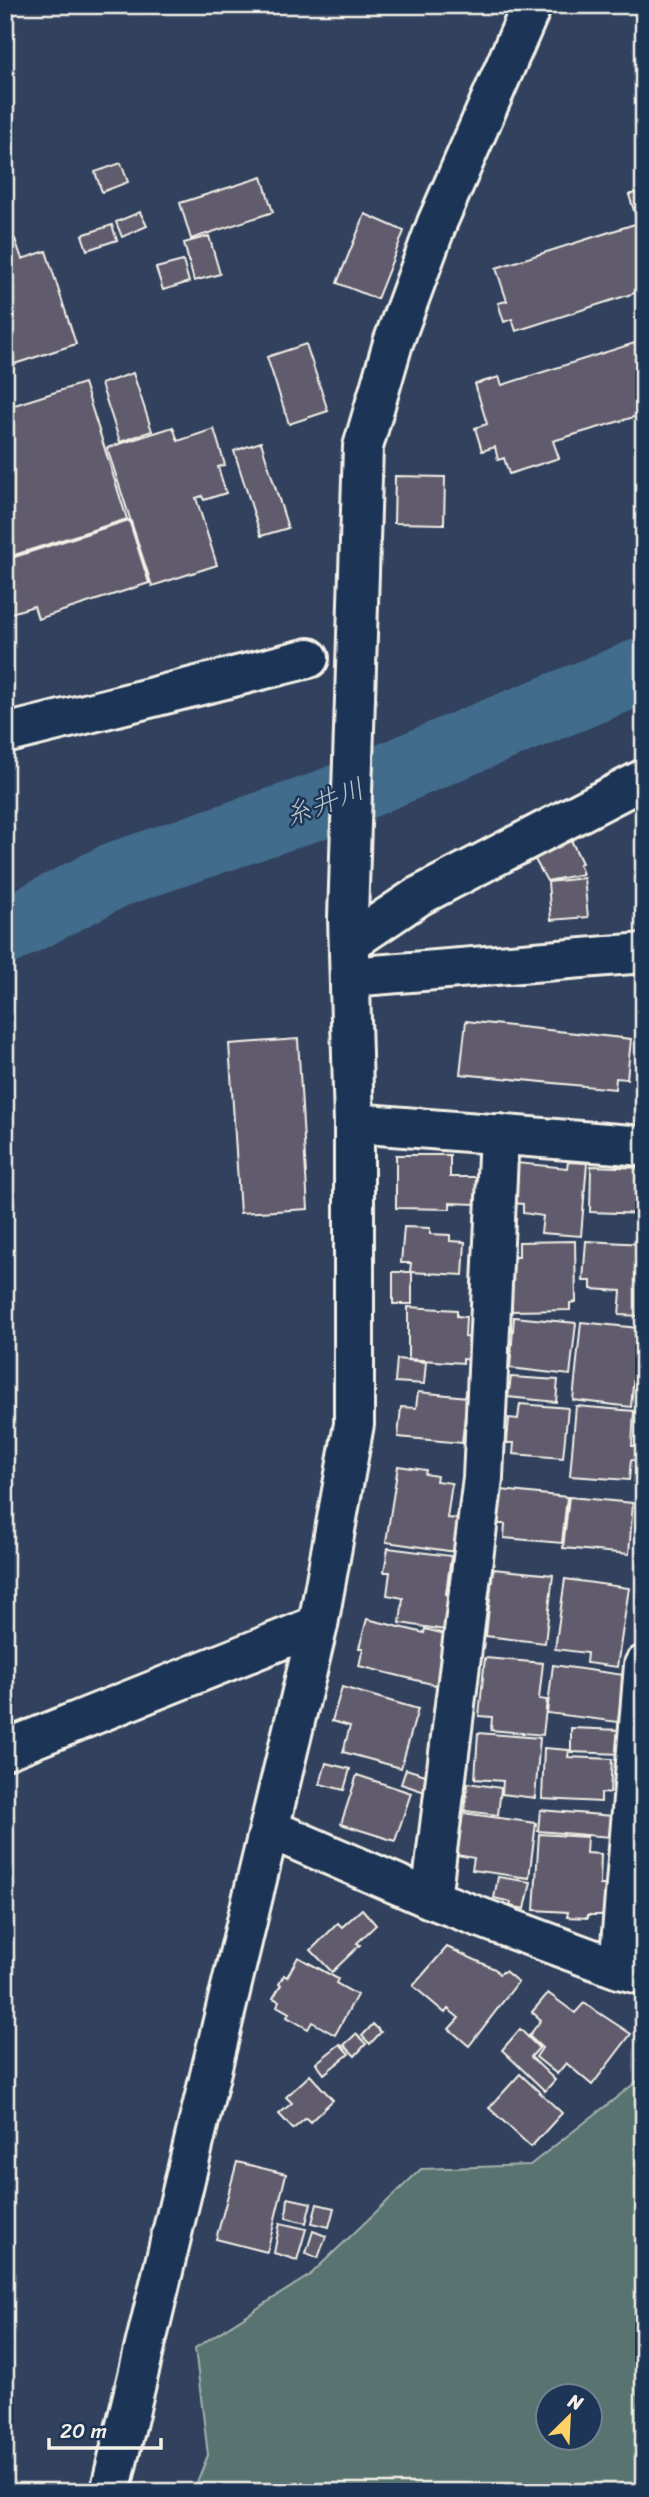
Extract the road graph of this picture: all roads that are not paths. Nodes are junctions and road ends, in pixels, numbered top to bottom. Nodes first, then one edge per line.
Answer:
1 (532, 5) edge
2 (309, 658) dead end
3 (5, 734) edge
4 (644, 779) edge
5 (349, 946) junction
6 (644, 953) edge
7 (354, 1123) junction
8 (499, 1134) junction
9 (644, 1146) edge
10 (318, 1625) junction
11 (644, 1665) edge
12 (5, 1750) edge
13 (270, 1829) junction
14 (431, 1899) junction
15 (632, 1972) edge
16 (110, 2492) edge

1 - 5 street
2 - 3 street
4 - 5 street
5 - 6 street
5 - 7 street
7 - 8 street
7 - 10 street
8 - 9 street
8 - 14 street
10 - 12 street
10 - 13 street
11 - 15 street
13 - 14 street
13 - 16 street
14 - 15 street

